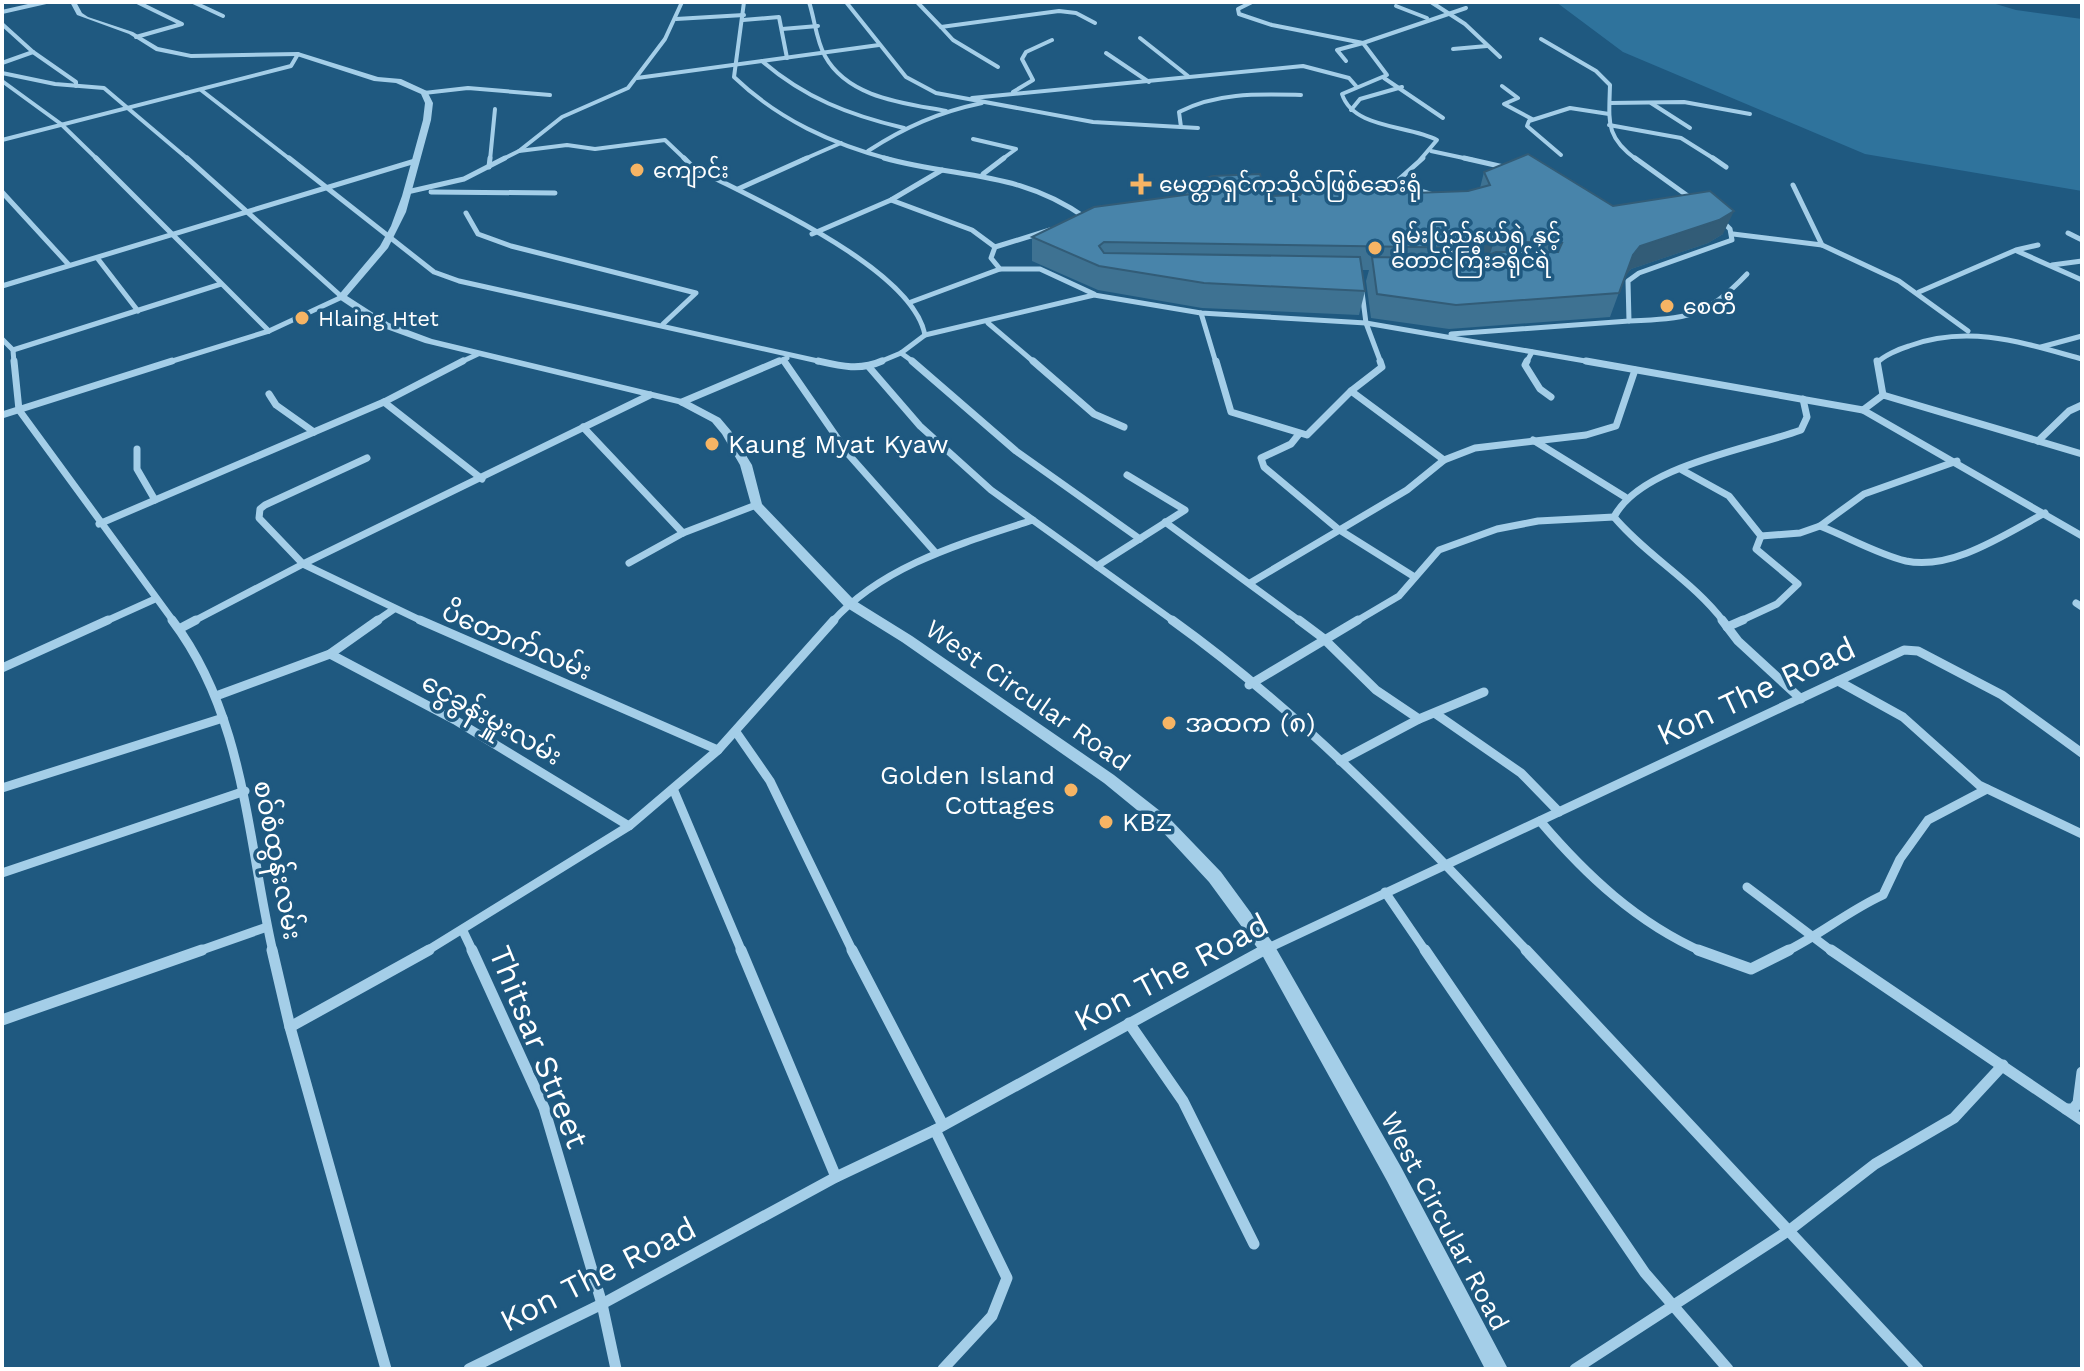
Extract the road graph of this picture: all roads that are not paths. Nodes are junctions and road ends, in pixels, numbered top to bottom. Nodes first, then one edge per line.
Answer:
1 (46, 2) edge
2 (73, 2) edge
3 (137, 2) edge
4 (193, 2) edge
5 (682, 2) edge
6 (744, 2) edge
7 (809, 2) edge
8 (846, 2) edge
9 (917, 2) edge
10 (1252, 2) edge
11 (1431, 2) edge
12 (1396, 6) dead end
13 (1466, 8) dead end
14 (2, 12) edge
15 (1443, 13) junction
16 (223, 16) dead end
17 (743, 17) junction
18 (1427, 18) junction
19 (676, 19) junction
20 (1095, 23) dead end
21 (2, 24) edge
22 (818, 26) junction
23 (941, 27) junction
24 (782, 29) junction
25 (136, 37) junction
26 (1140, 38) dead end
27 (1541, 39) dead end
28 (1052, 40) dead end
29 (1363, 43) junction
30 (879, 45) junction
31 (1487, 46) junction
32 (1453, 49) dead end
33 (33, 52) junction
34 (823, 53) junction
35 (1106, 53) dead end
36 (298, 54) junction
37 (1500, 57) dead end
38 (787, 58) junction
39 (762, 61) junction
40 (1346, 61) dead end
41 (2, 63) edge
42 (735, 65) junction
43 (998, 67) dead end
44 (2, 73) edge
45 (1188, 76) junction
46 (637, 78) junction
47 (1384, 78) junction
48 (2, 81) edge
49 (1149, 82) junction
50 (76, 86) junction
51 (1356, 86) junction
52 (1502, 86) dead end
53 (1402, 87) junction
54 (201, 90) junction
55 (1012, 92) junction
56 (424, 93) junction
57 (550, 95) dead end
58 (1301, 95) dead end
59 (971, 98) junction
60 (983, 103) junction
61 (1610, 103) junction
62 (1651, 103) junction
63 (131, 108) junction
64 (495, 109) dead end
65 (1351, 110) junction
66 (946, 111) junction
67 (1609, 114) junction
68 (1750, 114) dead end
69 (1443, 118) dead end
70 (1532, 119) junction
71 (61, 124) junction
72 (1609, 125) junction
73 (1181, 127) junction
74 (904, 128) junction
75 (1198, 128) dead end
76 (1690, 128) dead end
77 (973, 139) dead end
78 (2, 140) edge
79 (841, 143) junction
80 (519, 151) junction
81 (868, 151) junction
82 (1431, 151) junction
83 (1561, 155) dead end
84 (415, 161) junction
85 (489, 167) junction
86 (1726, 167) dead end
87 (1509, 169) edge
88 (942, 170) junction
89 (983, 174) junction
90 (1395, 183) junction
91 (1793, 185) dead end
92 (327, 188) junction
93 (1335, 188) edge
94 (738, 189) junction
95 (1319, 189) edge
96 (2, 192) edge
97 (407, 192) junction
98 (1241, 192) edge
99 (555, 193) dead end
100 (891, 200) junction
101 (1443, 200) edge
102 (1704, 207) edge
103 (247, 212) junction
104 (466, 213) dead end
105 (1097, 215) edge
106 (1714, 215) edge
107 (1086, 218) junction
108 (1071, 223) edge
109 (1056, 228) edge
110 (2068, 233) dead end
111 (812, 234) junction
112 (1733, 234) junction
113 (169, 235) junction
114 (390, 238) junction
115 (2082, 240) edge
116 (1822, 245) junction
117 (2038, 245) dead end
118 (995, 247) junction
119 (2016, 250) junction
120 (98, 259) junction
121 (2082, 261) edge
122 (69, 265) junction
123 (2051, 265) junction
124 (1000, 269) junction
125 (1747, 274) dead end
126 (2082, 280) edge
127 (221, 284) junction
128 (2, 286) edge
129 (1361, 287) edge
130 (1919, 292) junction
131 (1094, 295) junction
132 (342, 297) junction
133 (911, 302) junction
134 (138, 311) junction
135 (1201, 313) junction
136 (1629, 321) junction
137 (988, 323) junction
138 (1366, 323) junction
139 (663, 324) junction
140 (269, 331) junction
141 (1968, 331) junction
142 (925, 335) junction
143 (1438, 335) junction
144 (2082, 336) edge
145 (2, 339) edge
146 (2040, 348) junction
147 (13, 350) junction
148 (1532, 352) junction
149 (901, 353) junction
150 (478, 354) junction
151 (787, 358) junction
152 (2082, 359) edge
153 (869, 367) junction
154 (1635, 370) junction
155 (1351, 391) junction
156 (269, 394) dead end
157 (650, 395) junction
158 (1883, 395) junction
159 (1551, 397) dead end
160 (1803, 399) junction
161 (384, 402) junction
162 (682, 402) junction
163 (2082, 405) edge
164 (19, 410) junction
165 (1863, 410) junction
166 (2, 415) edge
167 (583, 427) junction
168 (1124, 427) dead end
169 (314, 432) junction
170 (1299, 434) junction
171 (1533, 440) junction
172 (2038, 441) junction
173 (137, 449) dead end
174 (2082, 454) edge
175 (367, 458) dead end
176 (1444, 460) junction
177 (1957, 461) junction
178 (1682, 470) junction
179 (1127, 475) dead end
180 (482, 479) junction
181 (1625, 497) junction
182 (155, 500) junction
183 (756, 505) junction
184 (2045, 513) junction
185 (1614, 517) junction
186 (1033, 520) junction
187 (1165, 522) junction
188 (99, 524) junction
189 (1820, 526) junction
190 (1338, 529) junction
191 (683, 533) junction
192 (1761, 536) junction
193 (2082, 536) edge
194 (1140, 539) junction
195 (935, 552) junction
196 (629, 563) dead end
197 (303, 564) junction
198 (1097, 566) junction
199 (1413, 576) junction
200 (1250, 583) junction
201 (155, 599) junction
202 (849, 603) junction
203 (394, 609) junction
204 (1727, 627) junction
205 (179, 629) junction
206 (1323, 638) junction
207 (330, 654) junction
208 (2, 668) edge
209 (1838, 681) junction
210 (1249, 685) junction
211 (1484, 692) dead end
212 (216, 696) junction
213 (1801, 699) junction
214 (1436, 714) junction
215 (223, 718) junction
216 (1419, 719) junction
217 (736, 732) junction
218 (718, 750) junction
219 (2082, 753) edge
220 (1340, 761) junction
221 (2, 788) edge
222 (1987, 789) junction
223 (245, 791) junction
224 (674, 791) junction
225 (1559, 812) junction
226 (1540, 821) junction
227 (629, 826) junction
228 (2082, 834) edge
229 (1447, 865) junction
230 (2, 873) edge
231 (1747, 887) dead end
232 (1385, 892) junction
233 (267, 927) junction
234 (463, 931) junction
235 (1813, 938) junction
236 (1267, 948) junction
237 (2, 1020) edge
238 (1129, 1023) junction
239 (290, 1027) junction
240 (2003, 1065) junction
241 (2082, 1072) edge
242 (2064, 1109) junction
243 (2082, 1120) edge
244 (939, 1128) junction
245 (836, 1177) junction
246 (1791, 1229) junction
247 (1254, 1244) dead end
248 (602, 1304) junction
249 (1673, 1306) junction
250 (386, 1369) edge
251 (469, 1369) edge
252 (616, 1369) edge
253 (943, 1369) edge
254 (1497, 1369) edge
255 (1575, 1369) edge
256 (1728, 1369) edge
257 (1918, 1369) edge

1 - 14 street
2 - 25 street
3 - 25 street
4 - 16 street
5 - 19 street
6 - 17 street
7 - 22 street
8 - 30 street
9 - 23 street
10 - 29 street
11 - 15 street
12 - 18 street
13 - 15 street
15 - 18 street
15 - 31 street
17 - 19 street
17 - 24 street
17 - 42 street
18 - 29 street
19 - 46 street
20 - 23 street
21 - 33 street
22 - 24 street
22 - 34 street
23 - 43 street
24 - 38 street
25 - 36 street
26 - 45 street
27 - 61 street
28 - 55 street
29 - 40 street
29 - 47 street
30 - 34 street
30 - 59 street
31 - 32 street
31 - 37 street
33 - 41 street
33 - 50 street
34 - 38 street
34 - 66 street
35 - 49 street
36 - 54 street
36 - 56 street
38 - 39 street
39 - 42 street
39 - 74 street
42 - 46 street
42 - 79 street
44 - 50 street
45 - 49 street
45 - 51 street
46 - 80 street
47 - 51 street
47 - 53 street
48 - 71 street
49 - 55 street
50 - 63 street
51 - 65 street
52 - 70 street
53 - 65 street
53 - 69 street
54 - 63 street
54 - 92 street
55 - 59 street
56 - 57 street
56 - 84 street
58 - 73 street
59 - 60 street
60 - 66 street
60 - 73 street
61 - 62 street
61 - 67 street
62 - 68 street
62 - 76 street
63 - 71 street
63 - 103 street
64 - 85 street
65 - 82 street
66 - 74 street
67 - 70 street
67 - 72 street
70 - 83 street
71 - 78 street
71 - 113 street
72 - 86 street
72 - 102 street
73 - 75 street
74 - 81 street
77 - 89 street
79 - 81 street
79 - 94 street
80 - 85 street
80 - 94 street
81 - 88 street
82 - 87 street
82 - 90 street
84 - 92 street
84 - 97 street
85 - 97 street
88 - 89 street
88 - 100 street
89 - 107 street
90 - 93 street
90 - 101 street
91 - 116 street
92 - 103 street
92 - 114 street
94 - 111 street
95 - 98 street
96 - 122 street
97 - 99 street
97 - 114 street
100 - 111 street
100 - 118 street
103 - 113 street
103 - 132 street
104 - 139 street
105 - 107 street
106 - 112 street
107 - 108 street
109 - 118 street
110 - 115 street
111 - 133 street
112 - 116 street
112 - 136 street
113 - 120 street
113 - 127 street
114 - 132 street
114 - 139 street
116 - 130 street
117 - 119 street
118 - 124 street
119 - 123 street
119 - 130 street
120 - 122 street
120 - 134 street
121 - 123 street
122 - 128 street
123 - 126 street
124 - 131 street
124 - 133 street
125 - 136 street
127 - 134 street
127 - 140 street
129 - 138 street
130 - 141 street
131 - 135 street
131 - 137 street
132 - 140 street
132 - 150 street, West Circular Road
133 - 142 street
134 - 147 street
135 - 138 street
135 - 170 street
136 - 143 street
137 - 142 street
137 - 168 street
138 - 143 street
138 - 155 street
139 - 151 street
140 - 164 street
141 - 146 street
141 - 158 street
142 - 149 street
143 - 148 street
144 - 146 street
145 - 147 street
146 - 152 street
147 - 164 street
148 - 154 street
148 - 159 street
149 - 153 street
149 - 194 street
150 - 157 street, West Circular Road
150 - 161 street
151 - 153 street
151 - 162 street
151 - 195 street
153 - 186 street
154 - 160 street
154 - 171 street
155 - 170 street
155 - 176 street
156 - 169 street
157 - 162 street, West Circular Road
157 - 167 street
158 - 165 street
158 - 172 street
160 - 165 street
160 - 178 street
161 - 169 street
161 - 180 street
162 - 183 street, West Circular Road
163 - 172 street
164 - 166 street
164 - 188 street, စဝ်စံထွန်းလမ်း
165 - 177 street
167 - 180 street
167 - 191 street
169 - 182 street
170 - 190 street
171 - 176 street
171 - 181 street
172 - 174 street
173 - 182 street
175 - 197 street, ပိတောက်လမ်း
176 - 190 street
177 - 184 street
177 - 189 street
178 - 181 street
178 - 192 street
179 - 187 street
180 - 197 street
181 - 185 street
182 - 188 street
183 - 191 street
183 - 202 street, West Circular Road
184 - 189 street
184 - 193 street
185 - 199 street
185 - 204 street
186 - 195 street
186 - 198 street
187 - 194 street
187 - 200 street
188 - 201 street, စဝ်စံထွန်းလမ်း
189 - 192 street
190 - 199 street
190 - 200 street
191 - 196 street
192 - 204 street
194 - 198 street
195 - 202 street
197 - 203 street, ပိတောက်လမ်း
197 - 205 street
198 - 210 street
199 - 206 street
200 - 206 street
201 - 205 street, စဝ်စံထွန်းလမ်း
201 - 208 street
202 - 217 street
202 - 236 street, West Circular Road
203 - 207 street
203 - 218 street, ပိတောက်လမ်း
204 - 213 street
205 - 212 street, စဝ်စံထွန်းလမ်း
206 - 210 street
206 - 216 street
207 - 212 street
207 - 227 street, ငွေခွန်းမှူးလမ်း
209 - 213 street, Kon The Road
209 - 219 street, Kon The Road
209 - 222 street
210 - 220 street
211 - 214 street
212 - 215 street, စဝ်စံထွန်းလမ်း
213 - 225 street, Kon The Road
214 - 216 street
214 - 225 street
215 - 221 street
215 - 223 street, စဝ်စံထွန်းလမ်း
216 - 220 street
217 - 218 street
217 - 244 street
218 - 224 street
220 - 229 street
222 - 228 street
222 - 235 street
223 - 230 street
223 - 233 street, စဝ်စံထွန်းလမ်း
224 - 227 street
224 - 245 street
225 - 226 street, Kon The Road
226 - 229 street, Kon The Road
226 - 235 street
227 - 234 street
229 - 232 street, Kon The Road
229 - 246 street
231 - 235 street
232 - 236 street, Kon The Road
232 - 249 street
233 - 237 street
233 - 239 street, စဝ်စံထွန်းလမ်း
234 - 239 street
234 - 248 street, Thitsar Street
235 - 240 street
236 - 238 street, Kon The Road
236 - 254 street, West Circular Road
238 - 244 street, Kon The Road
238 - 247 street
239 - 250 street, စဝ်စံထွန်းလမ်း
240 - 242 street
240 - 246 street
241 - 242 street
242 - 243 street
244 - 245 street, Kon The Road
244 - 253 street
245 - 248 street, Kon The Road
246 - 249 street
246 - 257 street
248 - 251 street, Kon The Road
248 - 252 street, Thitsar Street
249 - 255 street
249 - 256 street

